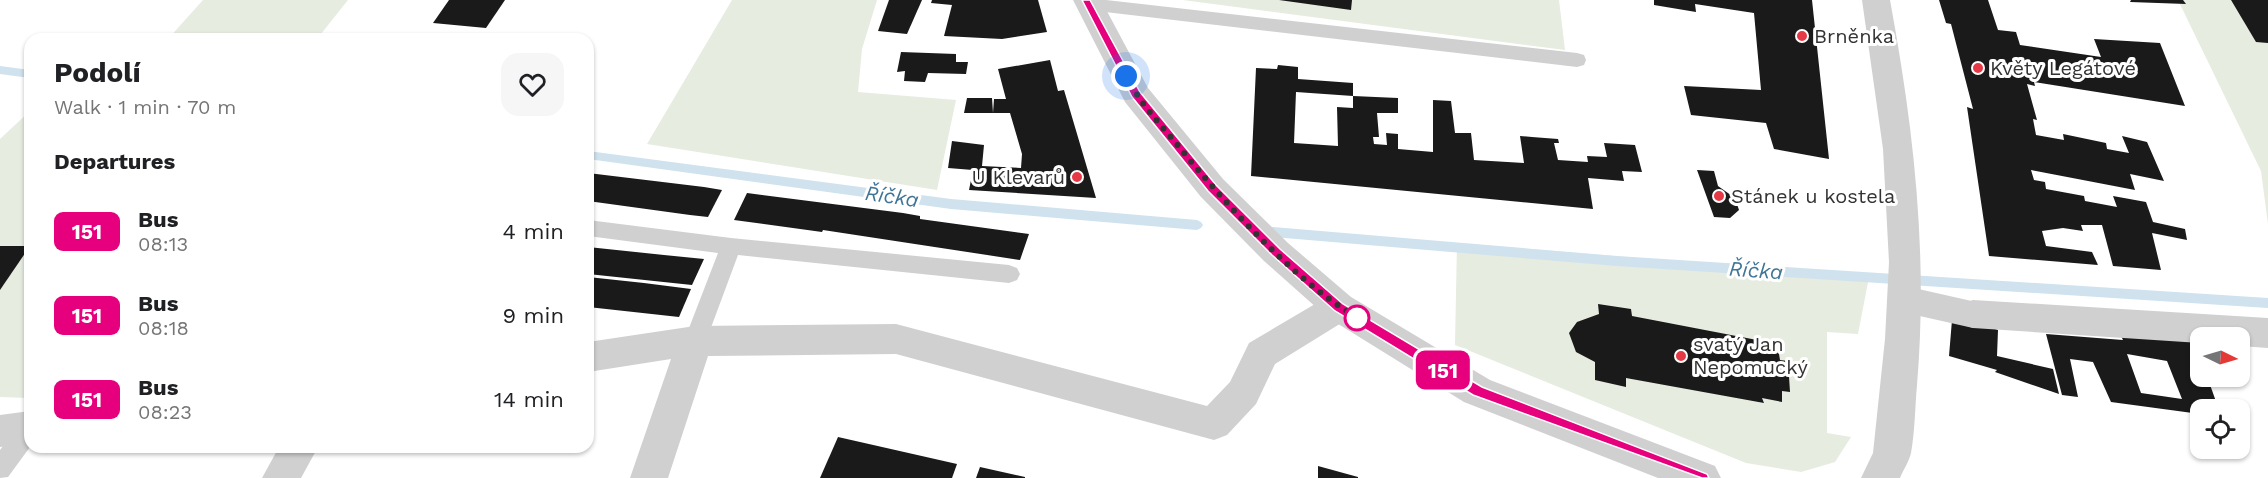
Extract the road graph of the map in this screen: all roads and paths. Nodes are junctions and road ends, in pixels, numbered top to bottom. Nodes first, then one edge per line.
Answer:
1 (1876, 0) edge
2 (1087, 2) edge
3 (1577, 60) dead end
4 (594, 229) edge
5 (731, 246) junction
6 (1009, 274) dead end
7 (1905, 300) junction
8 (1339, 307) junction
9 (2268, 333) edge
10 (695, 341) junction
11 (594, 356) edge
12 (24, 429) edge
13 (0, 431) edge
14 (24, 436) edge
15 (296, 453) edge
16 (0, 469) edge
17 (281, 478) edge
18 (649, 478) edge
19 (1702, 478) edge
20 (1880, 478) edge

1 - 7 street
2 - 3 lane
2 - 8 street
4 - 5 lane
5 - 6 lane
5 - 10 lane
7 - 9 street
7 - 20 street
8 - 10 street
8 - 19 street
10 - 11 street
10 - 18 street
12 - 13 street
14 - 16 lane
15 - 17 street

